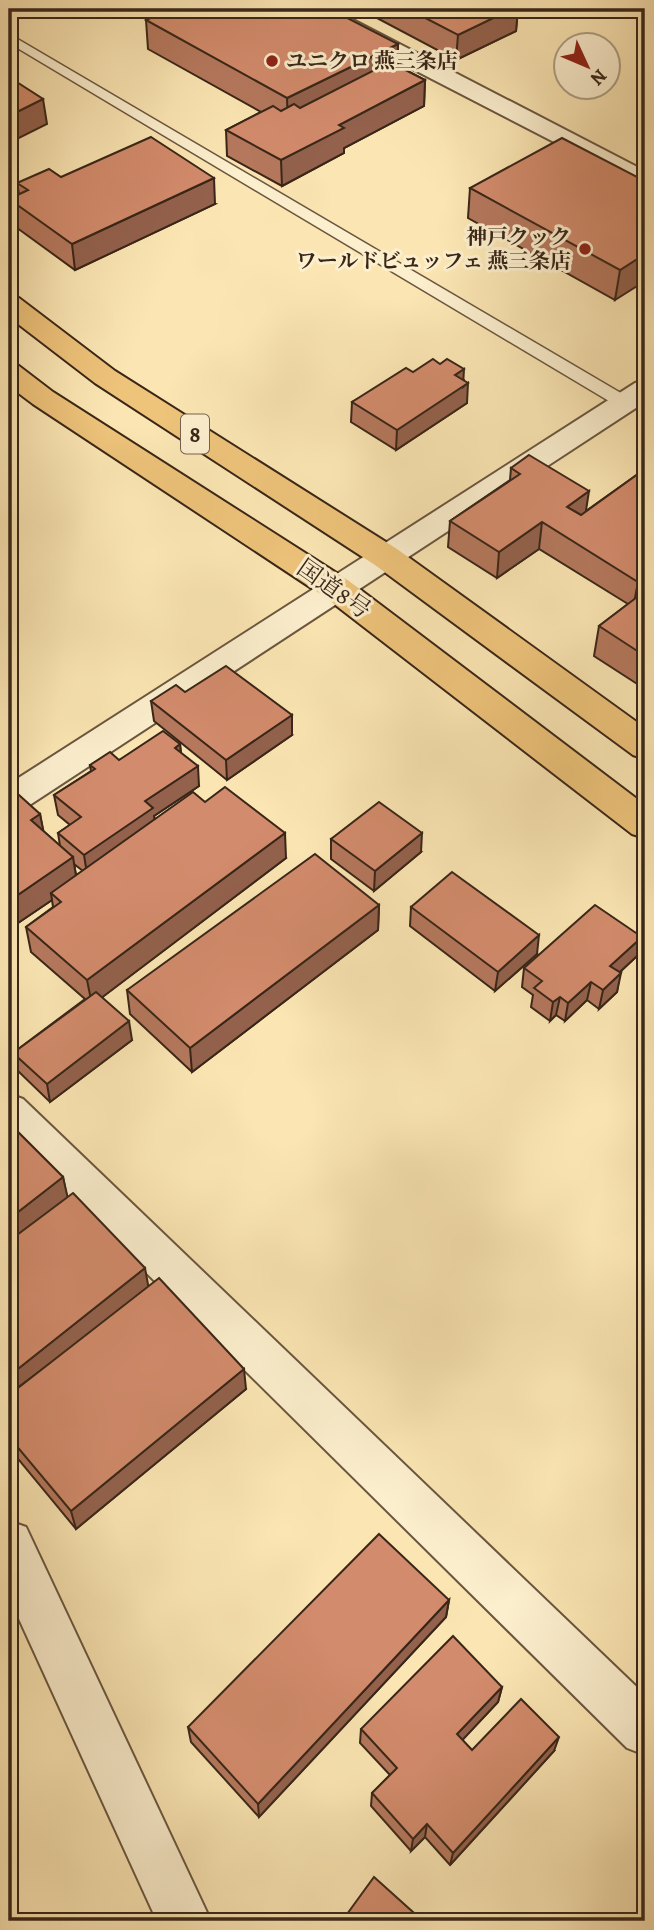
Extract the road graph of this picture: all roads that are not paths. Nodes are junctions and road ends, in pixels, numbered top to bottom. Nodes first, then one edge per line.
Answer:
1 (314, 9) edge
2 (9, 38) edge
3 (645, 181) edge
4 (9, 304) edge
5 (9, 373) edge
6 (635, 396) edge
7 (386, 557) junction
8 (337, 589) junction
9 (645, 746) edge
10 (9, 802) edge
11 (645, 824) edge
12 (9, 1111) edge
13 (9, 1544) edge
14 (645, 1730) edge
15 (184, 1921) edge

1 - 3 street
2 - 6 lane
4 - 7 highway, 8
5 - 8 highway, 国道8号 / 8
6 - 7 street
7 - 8 street
7 - 9 highway, 8
8 - 10 street
8 - 11 highway, 国道8号 / 8
12 - 14 street
13 - 15 street

